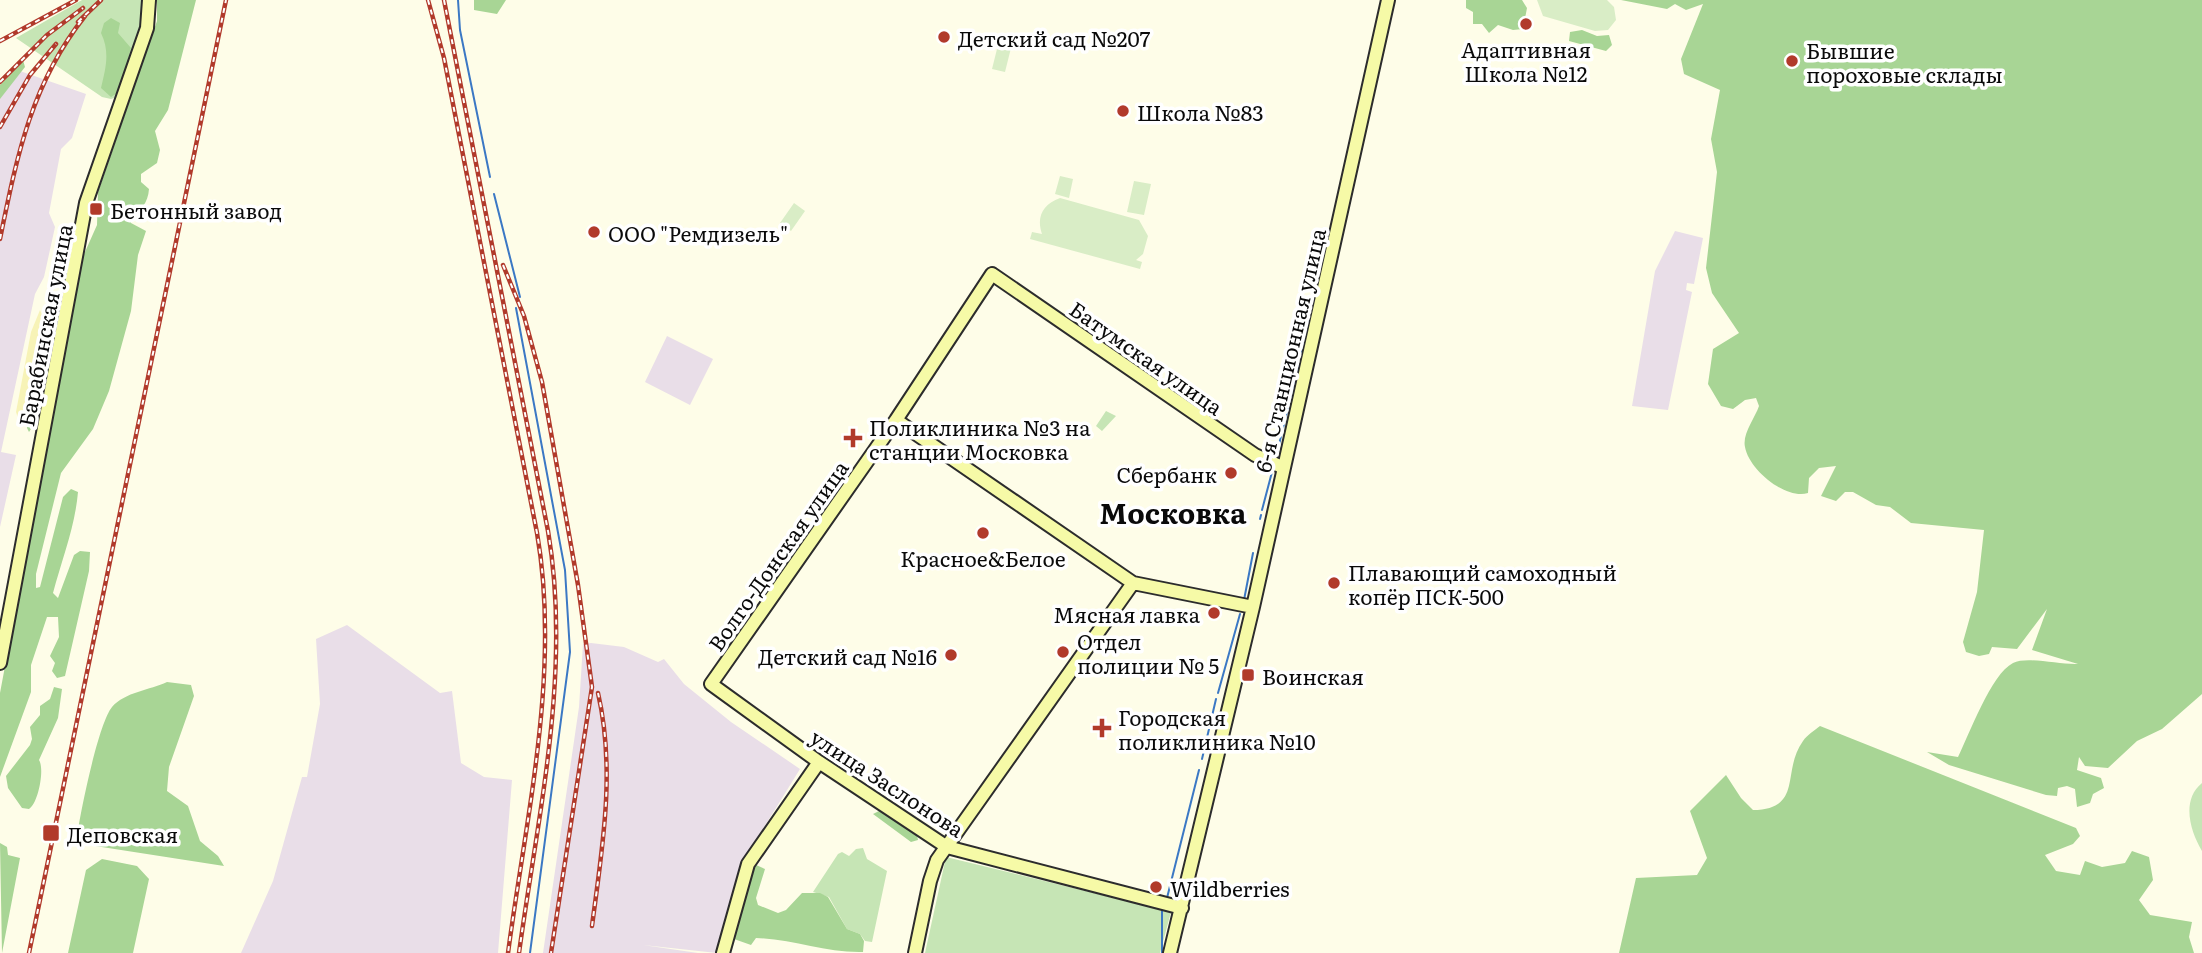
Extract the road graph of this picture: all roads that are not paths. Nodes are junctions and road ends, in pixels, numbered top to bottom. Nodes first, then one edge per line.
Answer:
1 (149, 0) edge
2 (1388, 0) edge
3 (992, 274) joint
4 (896, 420) junction
5 (1282, 467) junction
6 (1133, 583) junction
7 (1253, 607) junction
8 (0, 663) edge
9 (711, 684) joint
10 (819, 762) junction
11 (947, 847) junction
12 (1182, 908) junction
13 (723, 953) edge
14 (915, 953) edge
15 (1170, 953) edge

1 - 8 street, Барабинская улица
2 - 5 street, 6-я Станционная улица
3 - 4 street, Волго-Донская улица
3 - 5 street, Батумская улица
4 - 6 street
4 - 9 street, Волго-Донская улица
5 - 7 street, 6-я Станционная улица
6 - 7 street
6 - 11 street
7 - 12 street, 6-я Станционная улица
9 - 10 street, улица Заслонова
10 - 11 street, улица Заслонова
10 - 13 street
11 - 12 street, улица Заслонова
11 - 14 street
12 - 15 street, 6-я Станционная улица

